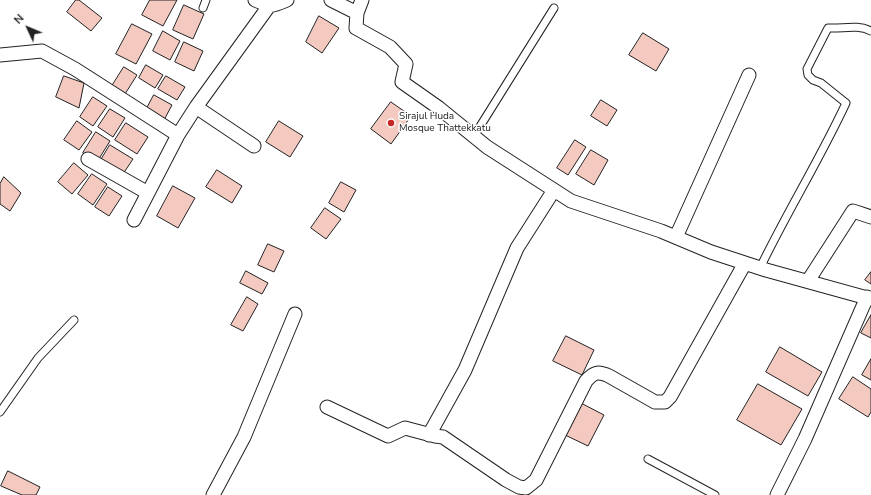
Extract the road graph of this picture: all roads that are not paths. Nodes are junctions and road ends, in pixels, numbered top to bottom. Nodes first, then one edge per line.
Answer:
1 (206, 0) edge
2 (255, 0) edge
3 (287, 0) edge
4 (331, 0) edge
5 (362, 0) edge
6 (269, 6) junction
7 (202, 8) dead end
8 (554, 8) dead end
9 (357, 12) junction
10 (871, 31) edge
11 (0, 55) edge
12 (749, 75) dead end
13 (196, 107) junction
14 (178, 135) junction
15 (474, 136) junction
16 (254, 146) dead end
17 (88, 159) dead end
18 (554, 190) junction
19 (148, 193) junction
20 (871, 218) edge
21 (134, 220) dead end
22 (676, 237) junction
23 (745, 263) junction
24 (760, 268) junction
25 (808, 281) junction
26 (869, 298) edge
27 (295, 314) dead end
28 (74, 320) dead end
29 (327, 407) dead end
30 (0, 412) edge
31 (429, 435) junction
32 (648, 459) dead end
33 (213, 495) edge
34 (715, 495) edge
35 (777, 495) edge

1 - 7 lane
2 - 6 street
3 - 6 street
4 - 9 street
5 - 9 street
6 - 13 street
8 - 15 lane
9 - 15 street
10 - 24 lane
11 - 14 street
12 - 22 street
13 - 14 street
13 - 16 street
14 - 19 street
15 - 18 street
17 - 19 street
18 - 22 street
18 - 31 street
19 - 21 street
20 - 25 street
22 - 23 street
23 - 24 street
23 - 31 street
24 - 25 street
25 - 26 street
26 - 35 street
27 - 33 street
28 - 30 lane
29 - 31 street
32 - 34 lane

